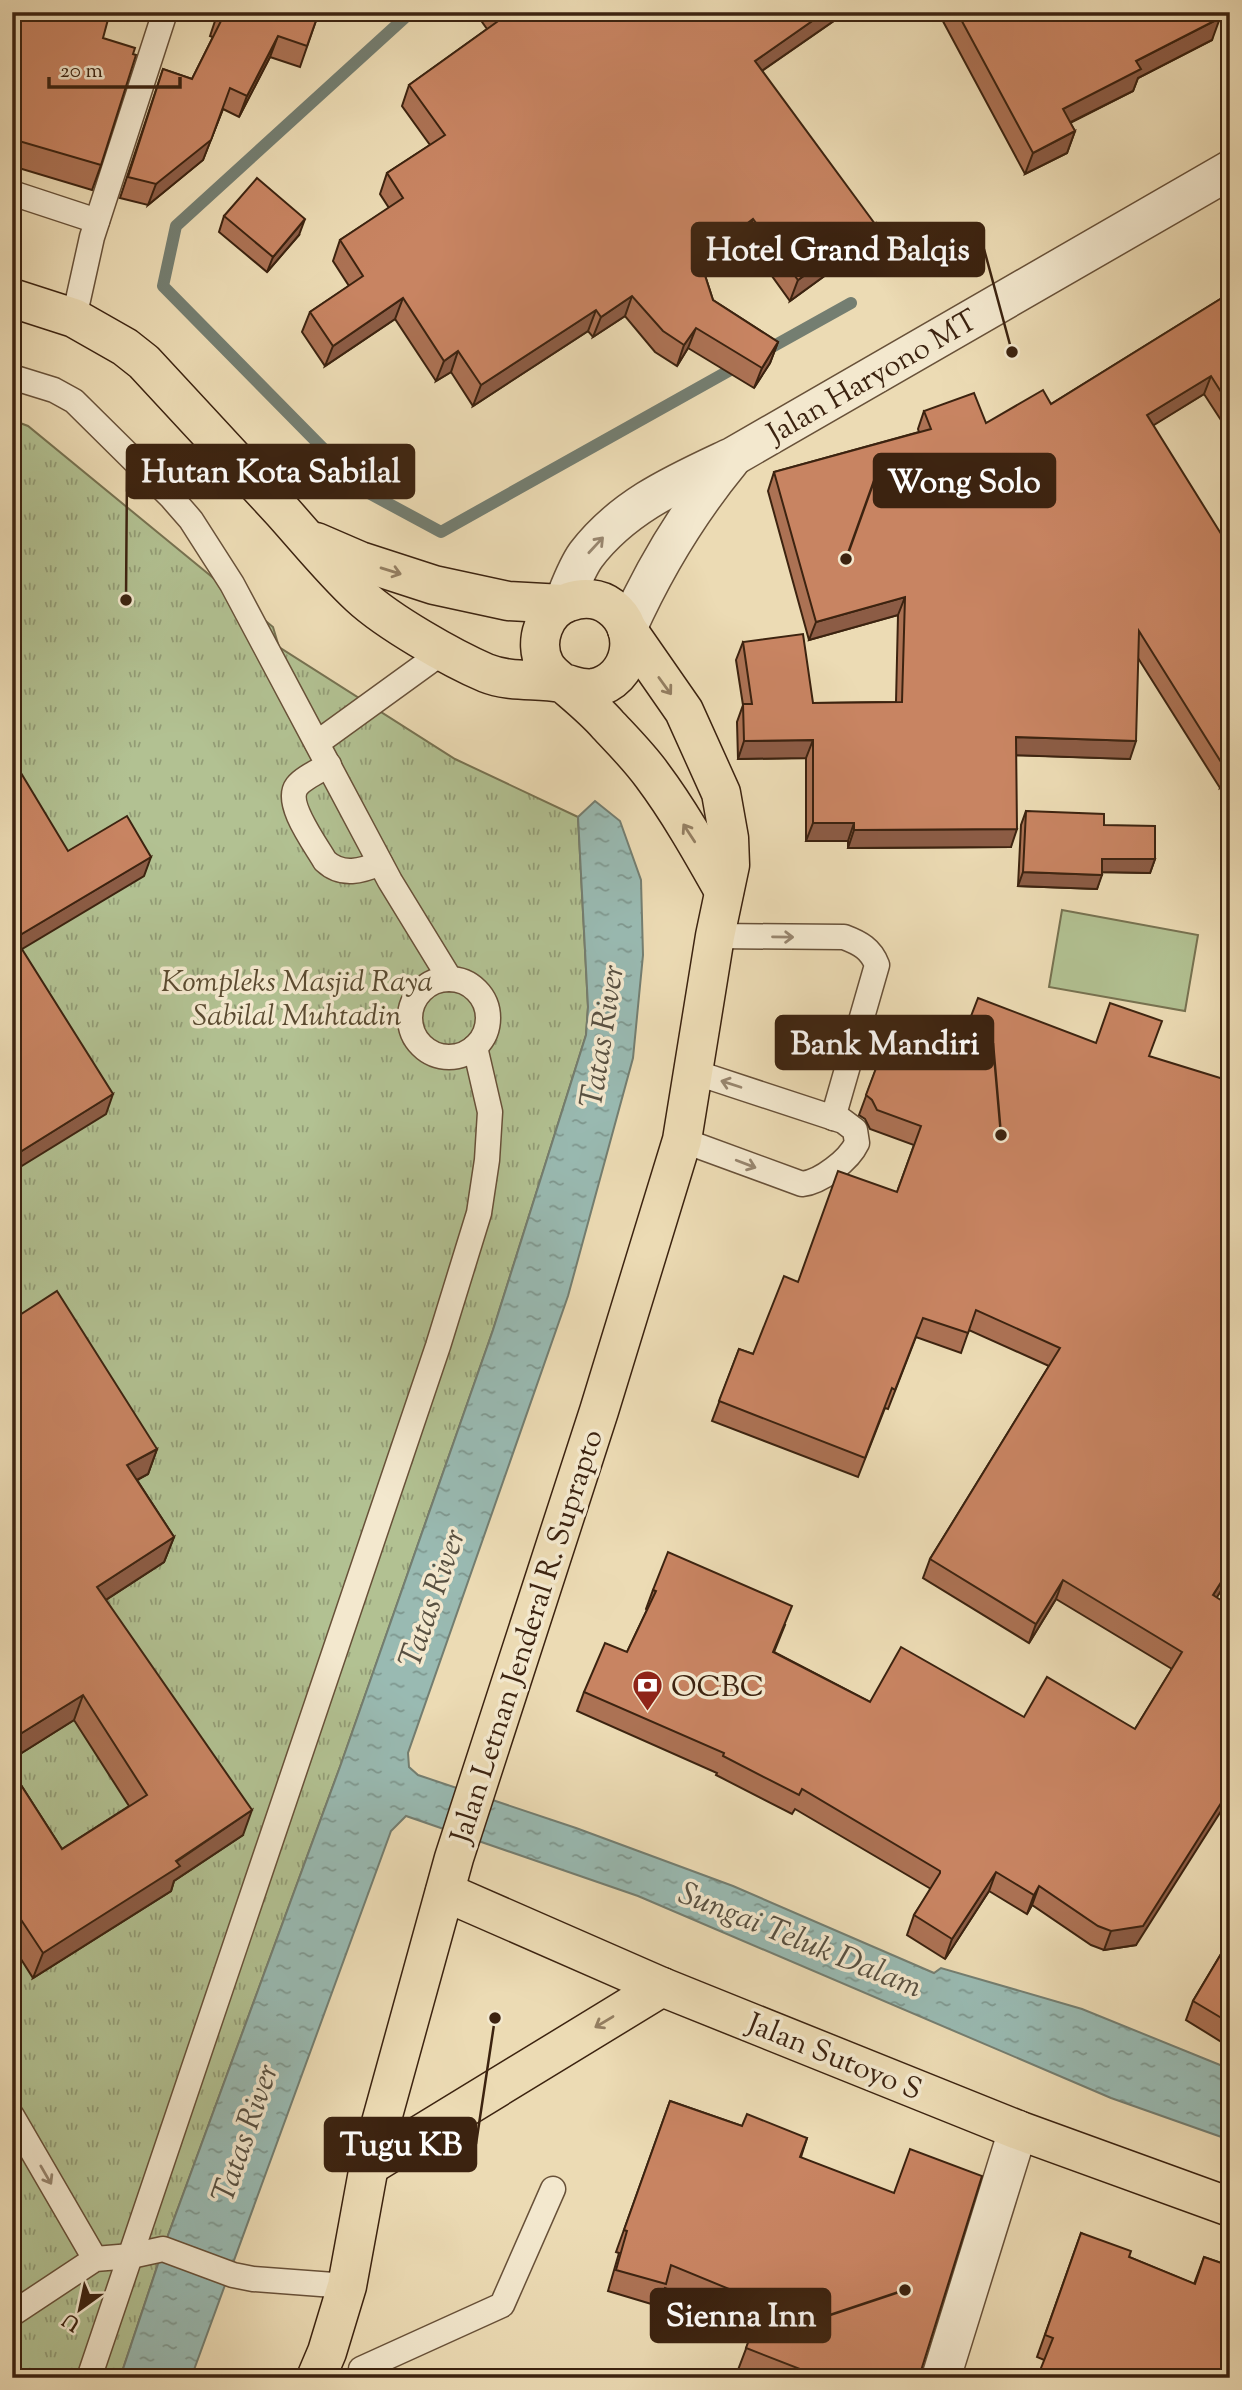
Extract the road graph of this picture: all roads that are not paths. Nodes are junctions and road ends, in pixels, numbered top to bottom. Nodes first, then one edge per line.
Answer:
1 (165, 12) edge
2 (1230, 170) edge
3 (12, 193) edge
4 (97, 221) junction
5 (12, 298) edge
6 (74, 318) junction
7 (12, 377) edge
8 (734, 456) junction
9 (305, 537) junction
10 (563, 604) junction
11 (627, 629) junction
12 (444, 651) junction
13 (563, 683) junction
14 (323, 754) junction
15 (380, 863) junction
16 (724, 891) junction
17 (715, 936) junction
18 (450, 979) junction
19 (475, 1047) junction
20 (694, 1072) junction
21 (833, 1118) junction
22 (682, 1140) junction
23 (449, 1875) junction
24 (663, 1987) junction
25 (12, 2116) edge
26 (1018, 2130) junction
27 (369, 2166) junction
28 (553, 2189) dead end
29 (1230, 2207) edge
30 (131, 2256) junction
31 (95, 2259) junction
32 (346, 2286) junction
33 (12, 2314) edge
34 (321, 2365) edge
35 (368, 2375) edge
36 (89, 2378) edge
37 (941, 2378) edge

1 - 4 lane
2 - 8 street, Jalan Haryono MT
3 - 4 lane
4 - 6 lane
5 - 6 highway
6 - 9 highway
7 - 14 lane
10 -> 8 street, Jalan Haryono MT
8 - 11 street, Jalan Haryono MT
9 -> 10 highway
9 - 12 highway
10 - 11 highway
10 - 13 highway
11 - 13 highway
11 -> 16 highway, Jalan Letnan Jenderal R. Suprapto
12 - 13 highway
12 - 14 lane
16 -> 13 highway
14 - 15 lane
14 - 15 lane
15 - 18 lane
16 - 17 highway, Jalan Letnan Jenderal R. Suprapto
17 - 20 highway, Jalan Letnan Jenderal R. Suprapto
17 -> 21 lane
18 - 19 lane
18 - 19 lane
19 - 30 lane
21 -> 20 lane
20 - 22 highway, Jalan Letnan Jenderal R. Suprapto
22 -> 21 lane
22 - 23 highway, Jalan Letnan Jenderal R. Suprapto
23 - 24 highway, Jalan Sutoyo S
23 - 27 highway, Jalan Letnan Jenderal R. Suprapto
24 - 26 highway, Jalan Sutoyo S
24 -> 27 highway
25 -> 31 lane
26 - 29 highway, Jalan Sutoyo S
26 - 37 street
27 - 32 highway, Jalan Letnan Jenderal R. Suprapto
28 - 35 lane
30 - 31 lane
30 - 32 lane
30 - 36 lane
31 - 33 lane
32 - 34 highway, Jalan Letnan Jenderal R. Suprapto
34 - 35 lane

